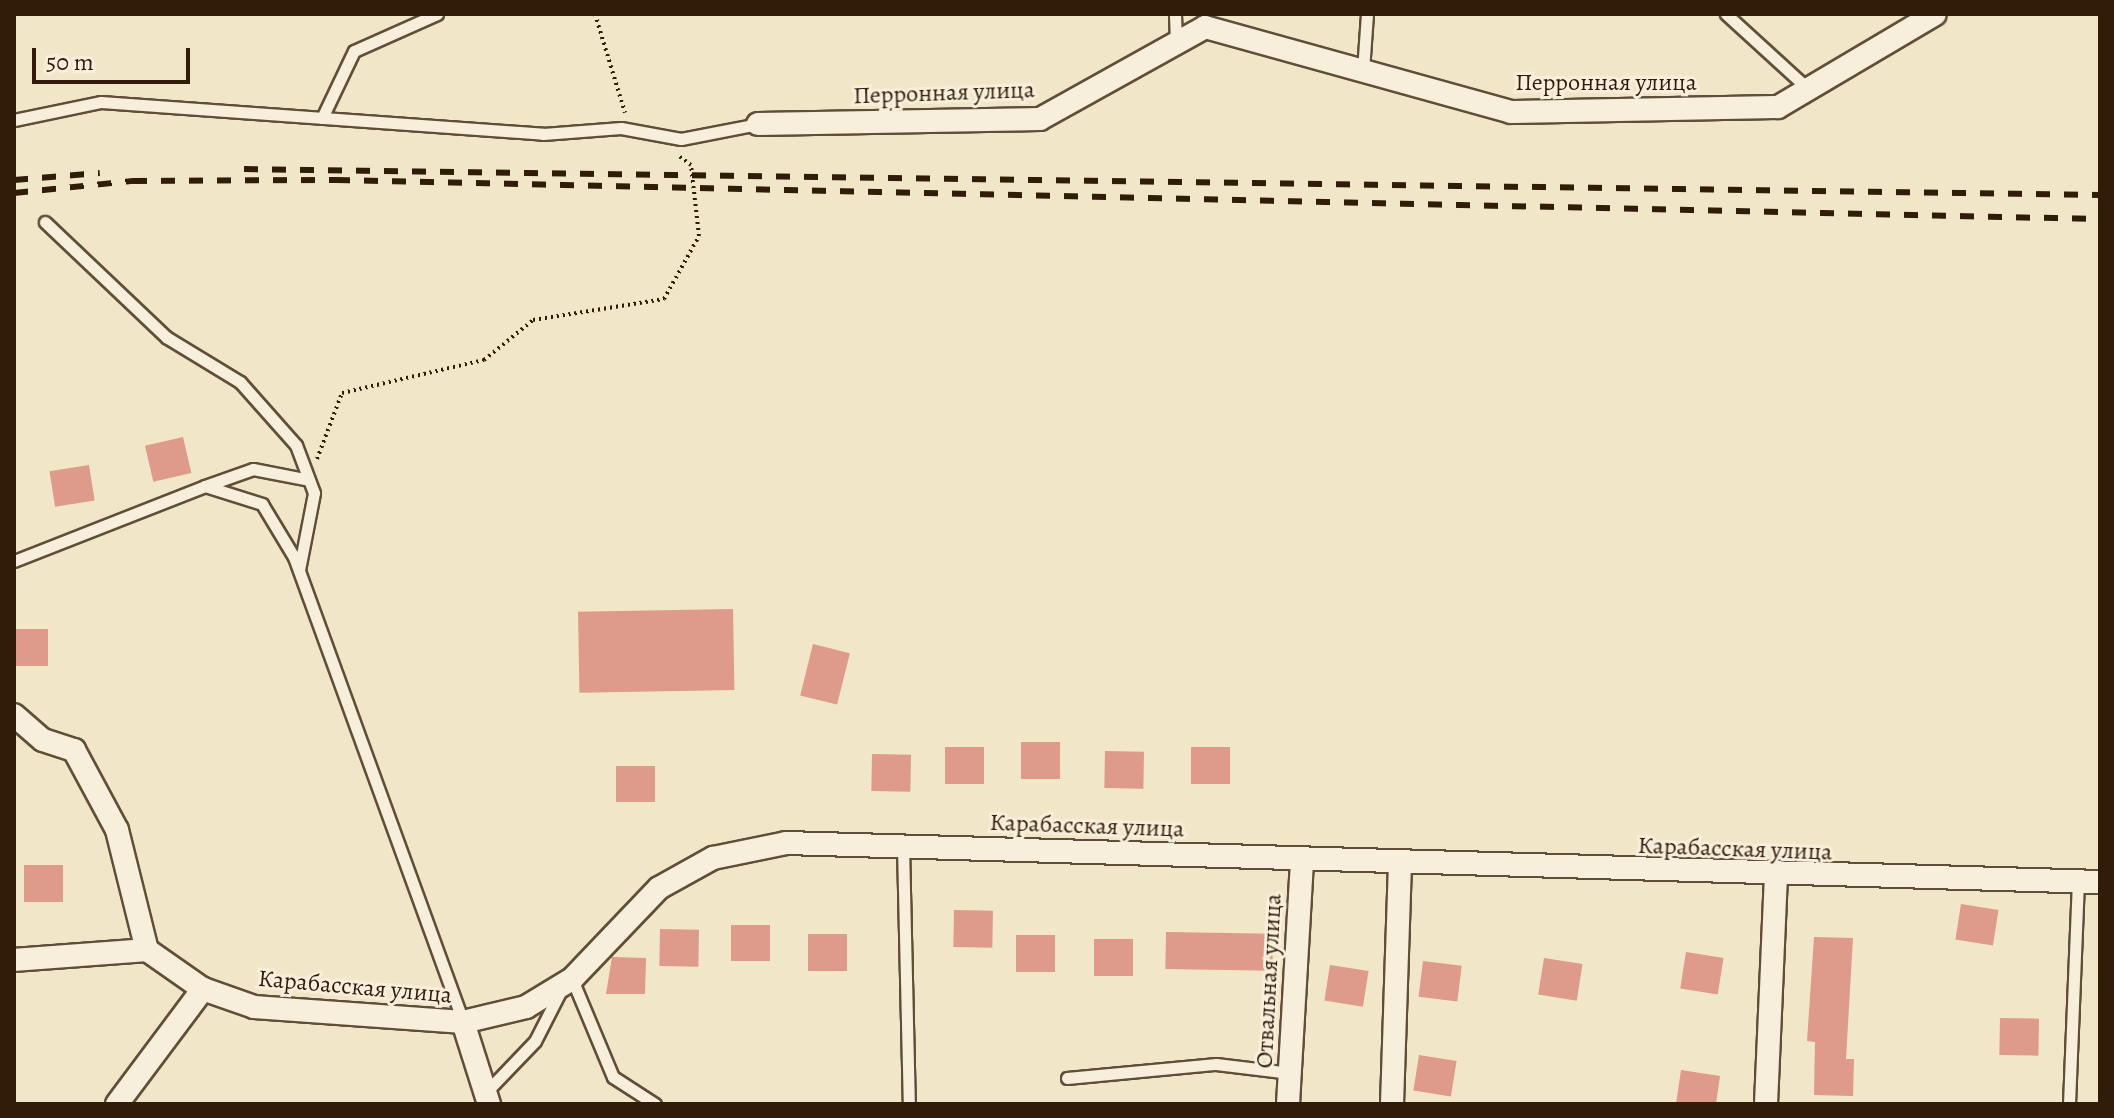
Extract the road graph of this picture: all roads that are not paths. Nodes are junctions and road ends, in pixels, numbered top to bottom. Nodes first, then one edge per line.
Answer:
1 (437, 14) edge
2 (1175, 14) edge
3 (1367, 14) edge
4 (1726, 14) edge
5 (1935, 14) edge
6 (1176, 43) junction
7 (1363, 71) junction
8 (1808, 89) junction
9 (322, 118) junction
10 (14, 120) edge
11 (758, 124) joint
12 (45, 222) dead end
13 (309, 480) junction
14 (205, 486) junction
15 (14, 561) edge
16 (299, 571) junction
17 (14, 715) edge
18 (903, 846) junction
19 (1302, 861) junction
20 (1400, 864) junction
21 (1776, 877) junction
22 (2089, 882) edge
23 (147, 950) junction
24 (14, 960) edge
25 (568, 981) junction
26 (203, 989) junction
27 (463, 1022) junction
28 (1290, 1073) junction
29 (1067, 1078) dead end
30 (489, 1096) edge
31 (117, 1104) edge
32 (655, 1104) edge
33 (909, 1104) edge
34 (1288, 1104) edge
35 (1392, 1104) edge
36 (1766, 1104) edge
37 (2069, 1104) edge

1 - 9 lane
2 - 6 lane
3 - 7 lane
4 - 8 lane
5 - 8 street, Перронная улица
6 - 7 street, Перронная улица
6 - 11 street, Перронная улица
7 - 8 street, Перронная улица
9 - 10 lane
9 - 11 lane
12 - 13 lane
13 - 14 lane
13 - 16 lane
14 - 15 lane
14 - 16 lane
16 - 27 lane
17 - 23 street
18 - 19 street, Карабасская улица
18 - 25 street, Карабасская улица
18 - 33 lane
19 - 20 street, Карабасская улица
19 - 28 street, Отвальная улица
20 - 21 street, Карабасская улица
20 - 35 street
21 - 22 street, Карабасская улица
21 - 36 street
22 - 37 lane
23 - 24 street
23 - 26 street, Карабасская улица
25 - 27 street, Карабасская улица
25 - 30 lane
25 - 32 lane
26 - 27 street, Карабасская улица
26 - 31 street
27 - 30 street
28 - 29 lane
28 - 34 street, Отвальная улица

